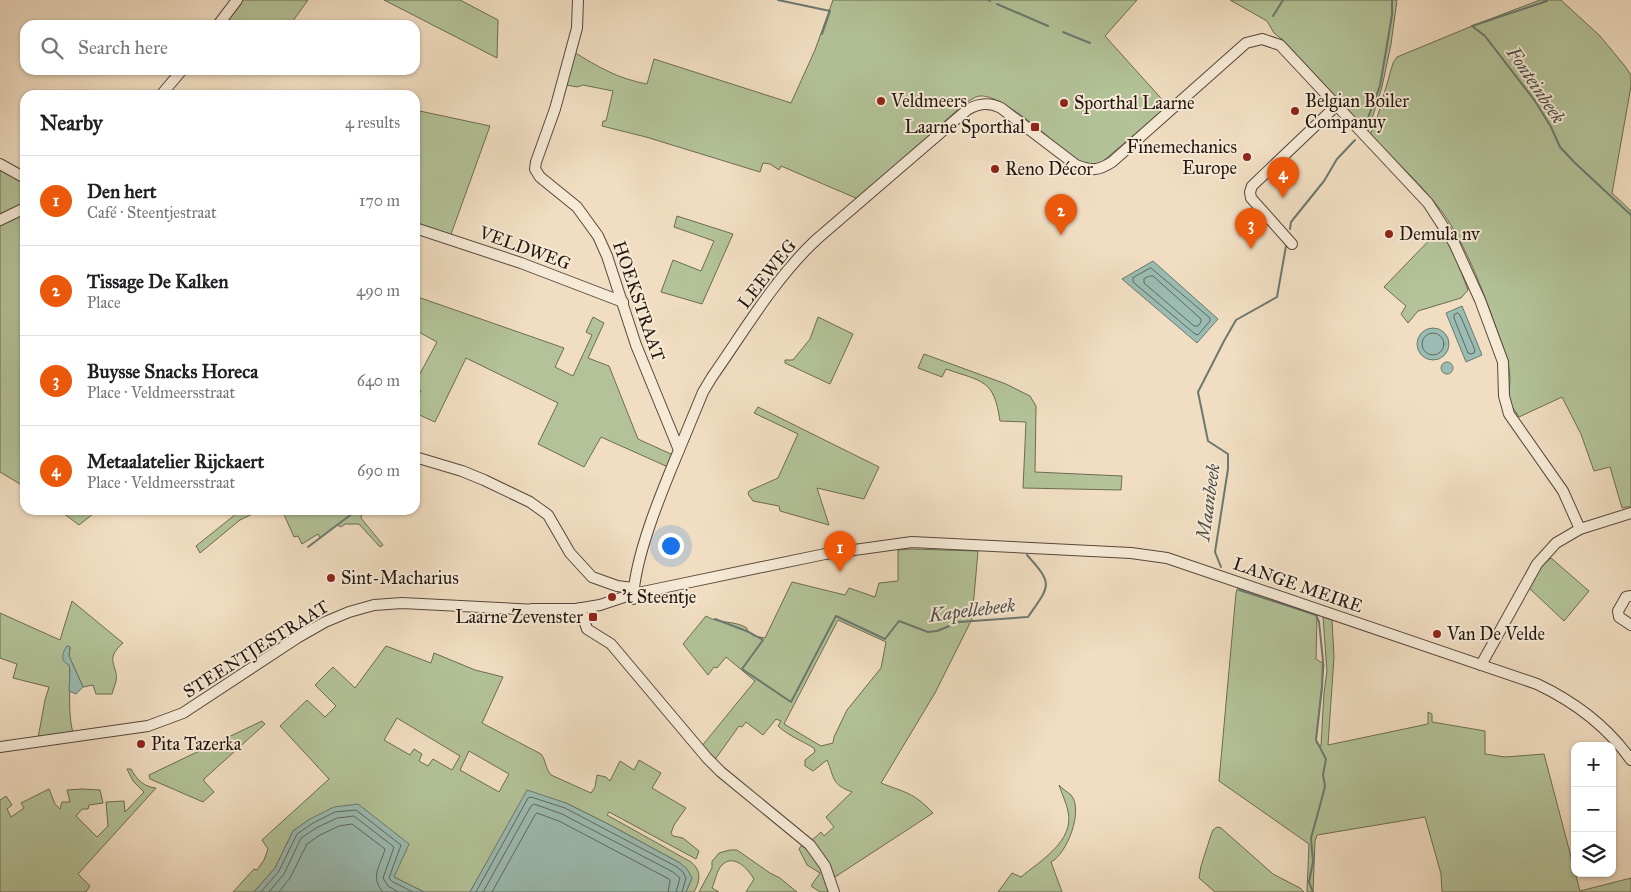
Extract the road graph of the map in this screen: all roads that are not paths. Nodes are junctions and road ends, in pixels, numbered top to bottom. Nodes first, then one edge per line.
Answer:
1 (237, 0) edge
2 (578, 0) edge
3 (222, 20) edge
4 (178, 75) edge
5 (165, 90) edge
6 (1337, 105) junction
7 (0, 164) edge
8 (20, 175) edge
9 (20, 210) edge
10 (0, 220) edge
11 (420, 230) edge
12 (1292, 244) dead end
13 (623, 302) junction
14 (679, 450) junction
15 (420, 459) edge
16 (1631, 512) edge
17 (1580, 529) junction
18 (890, 544) joint
19 (633, 595) junction
20 (1631, 596) edge
21 (581, 611) junction
22 (1631, 625) edge
23 (1481, 665) junction
24 (0, 747) edge
25 (1631, 760) edge
26 (834, 892) edge

1 - 3 street
2 - 13 street, HOEKSTRAAT
4 - 5 street
6 - 12 street
6 - 14 street, LEEWEG
6 - 17 street, LEEWEG
7 - 8 street
9 - 10 street
11 - 13 street, VELDWEG
13 - 14 street, HOEKSTRAAT
14 - 19 street
15 - 19 street
16 - 17 street
17 - 23 street
18 - 19 street, STEENTJESTRAAT
18 - 23 street, LANGE MEIRE
19 - 21 street, STEENTJESTRAAT
20 - 22 street
21 - 24 street, STEENTJESTRAAT
21 - 26 street
23 - 25 street, LANGE MEIRE

